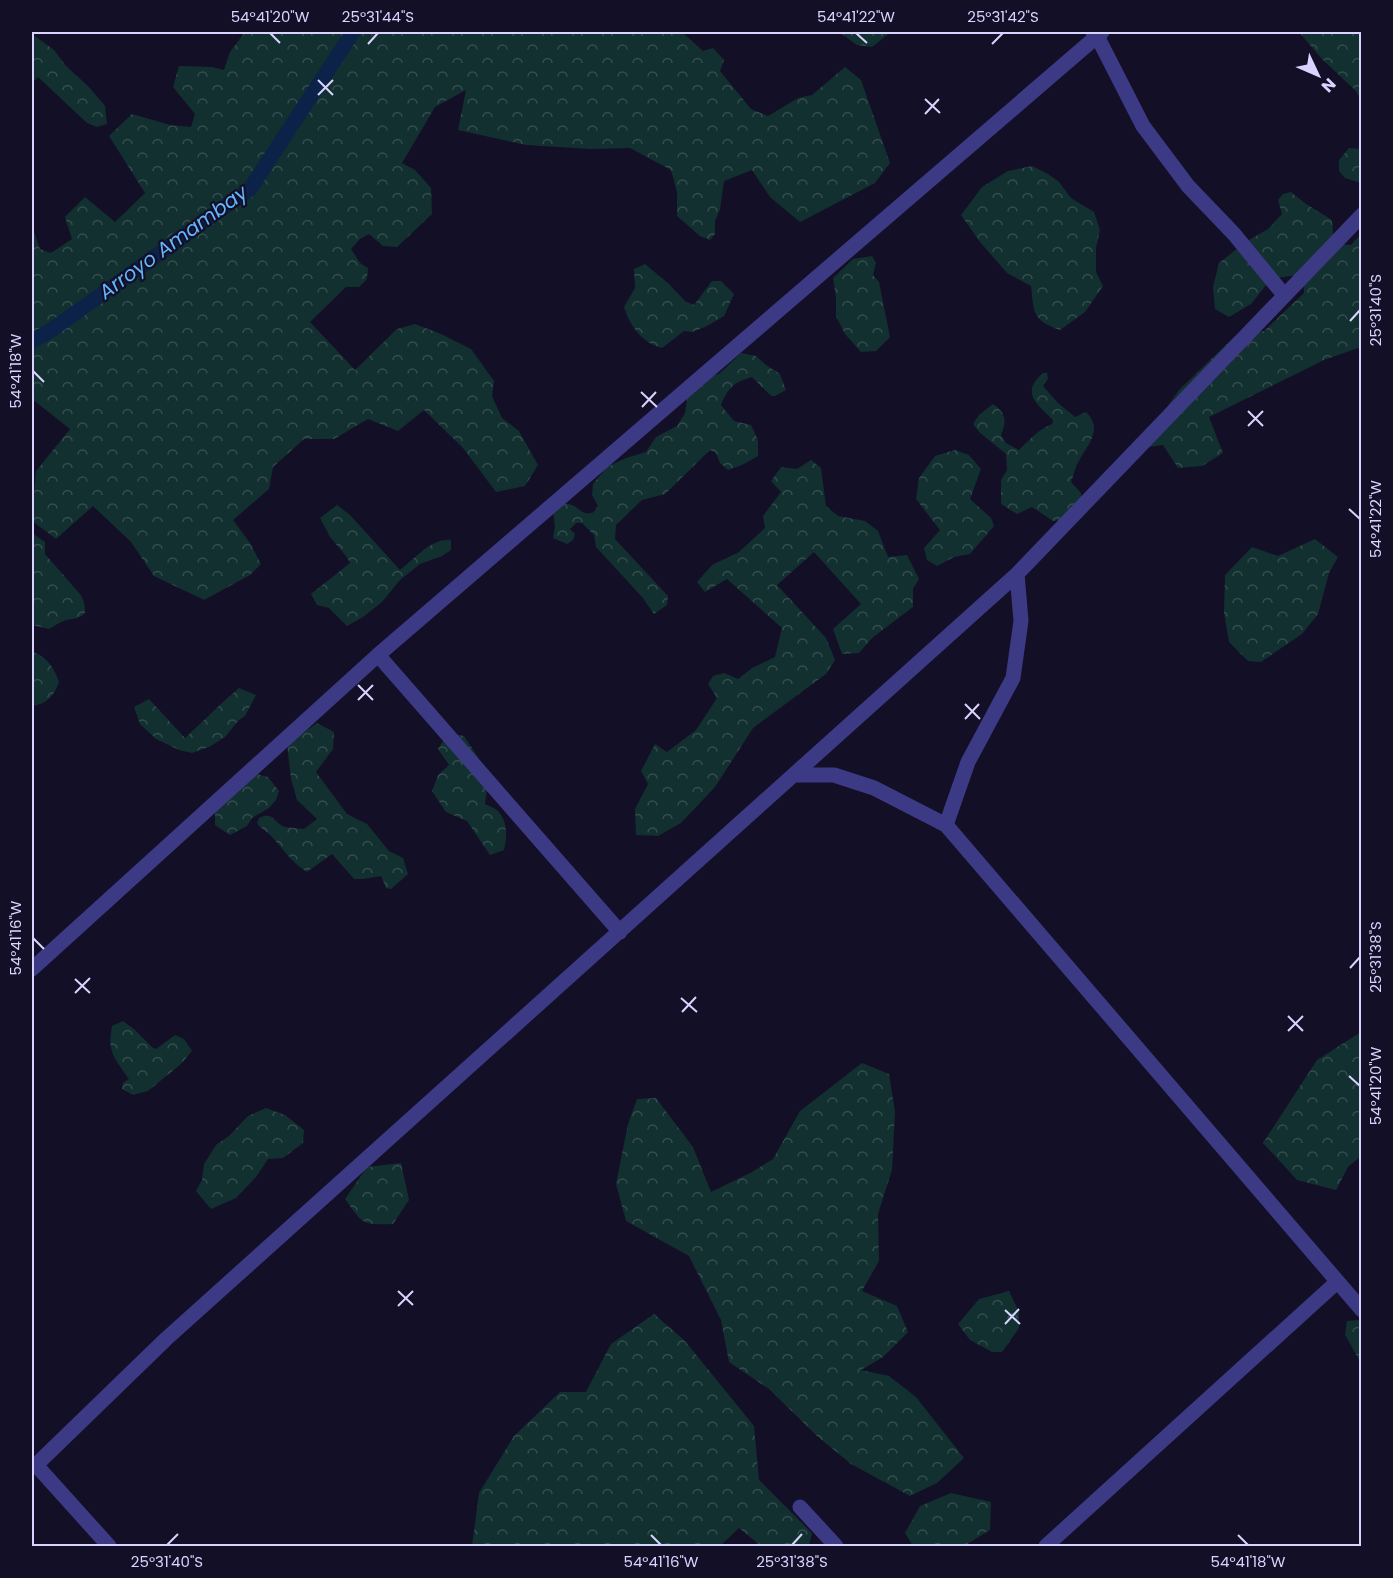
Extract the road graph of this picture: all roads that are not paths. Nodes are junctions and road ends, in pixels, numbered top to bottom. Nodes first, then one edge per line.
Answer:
1 (1097, 33) edge
2 (1362, 215) edge
3 (1284, 295) junction
4 (1017, 574) junction
5 (378, 655) junction
6 (794, 776) junction
7 (946, 825) junction
8 (620, 932) junction
9 (32, 969) edge
10 (1337, 1282) junction
11 (1362, 1310) edge
12 (34, 1464) edge
13 (800, 1507) dead end
14 (109, 1546) edge
15 (836, 1546) edge
16 (1046, 1546) edge

1 - 3 street
1 - 5 street
2 - 3 street
3 - 4 street
4 - 6 street
4 - 7 street
5 - 8 street
5 - 9 street
6 - 7 street
6 - 8 street
7 - 10 street
8 - 12 street
10 - 11 street
10 - 16 street
12 - 14 street
13 - 15 street

